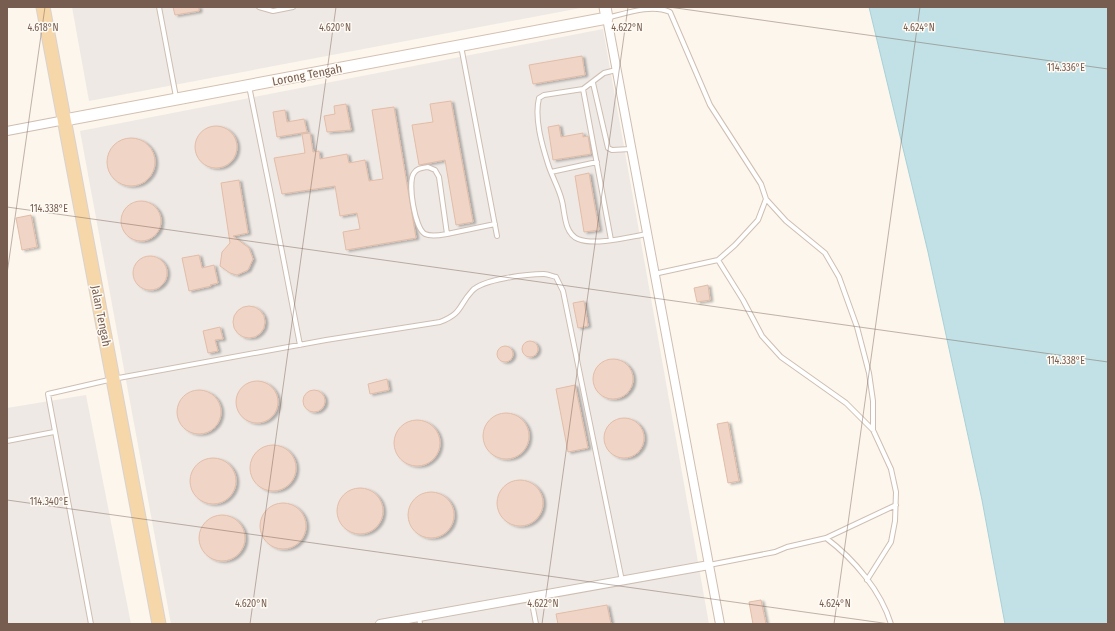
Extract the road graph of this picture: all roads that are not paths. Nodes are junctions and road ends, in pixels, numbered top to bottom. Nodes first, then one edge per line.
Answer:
1 (43, 7) edge
2 (160, 7) edge
3 (259, 7) edge
4 (293, 7) edge
5 (606, 12) edge
6 (461, 46) junction
7 (616, 70) junction
8 (593, 83) junction
9 (248, 86) junction
10 (583, 89) junction
11 (177, 100) junction
12 (65, 120) junction
13 (7, 131) edge
14 (631, 149) junction
15 (597, 162) junction
16 (551, 172) junction
17 (766, 199) junction
18 (494, 224) junction
19 (447, 234) junction
20 (647, 234) junction
21 (497, 236) dead end
22 (611, 240) junction
23 (718, 260) junction
24 (654, 274) junction
25 (300, 345) junction
26 (113, 379) junction
27 (873, 430) junction
28 (54, 432) junction
29 (7, 441) edge
30 (896, 505) junction
31 (826, 538) junction
32 (709, 565) junction
33 (867, 580) junction
34 (622, 581) junction
35 (531, 598) junction
36 (419, 621) edge
37 (91, 624) edge
38 (159, 624) edge
39 (380, 624) edge
40 (536, 624) edge
41 (720, 624) edge
42 (891, 624) edge

1 - 12 main road, Jalan Tengah
2 - 11 lane
3 - 4 lane
5 - 6 street, Lorong Tengah
5 - 7 street
5 - 17 lane
6 - 9 street, Lorong Tengah
6 - 18 lane
7 - 8 lane
7 - 14 street
8 - 10 lane
8 - 14 lane
9 - 11 street, Lorong Tengah
9 - 25 lane
10 - 15 lane
10 - 16 lane
11 - 12 street, Lorong Tengah
12 - 13 street, Lorong Tengah
12 - 26 main road, Jalan Tengah
14 - 20 street
15 - 16 lane
15 - 22 lane
16 - 22 lane
17 - 23 lane
17 - 27 lane
18 - 19 lane
18 - 21 lane
19 - 19 lane
20 - 22 lane
20 - 24 street
23 - 24 lane
23 - 27 lane
24 - 32 street
25 - 26 lane
25 - 34 lane
26 - 28 lane
26 - 38 main road, Jalan Tengah
27 - 30 lane
28 - 29 lane
28 - 37 lane
30 - 31 lane
30 - 33 lane
31 - 32 lane
31 - 33 lane
32 - 34 street
32 - 41 street
33 - 42 lane
34 - 35 street
35 - 36 street
35 - 40 lane
36 - 39 street

